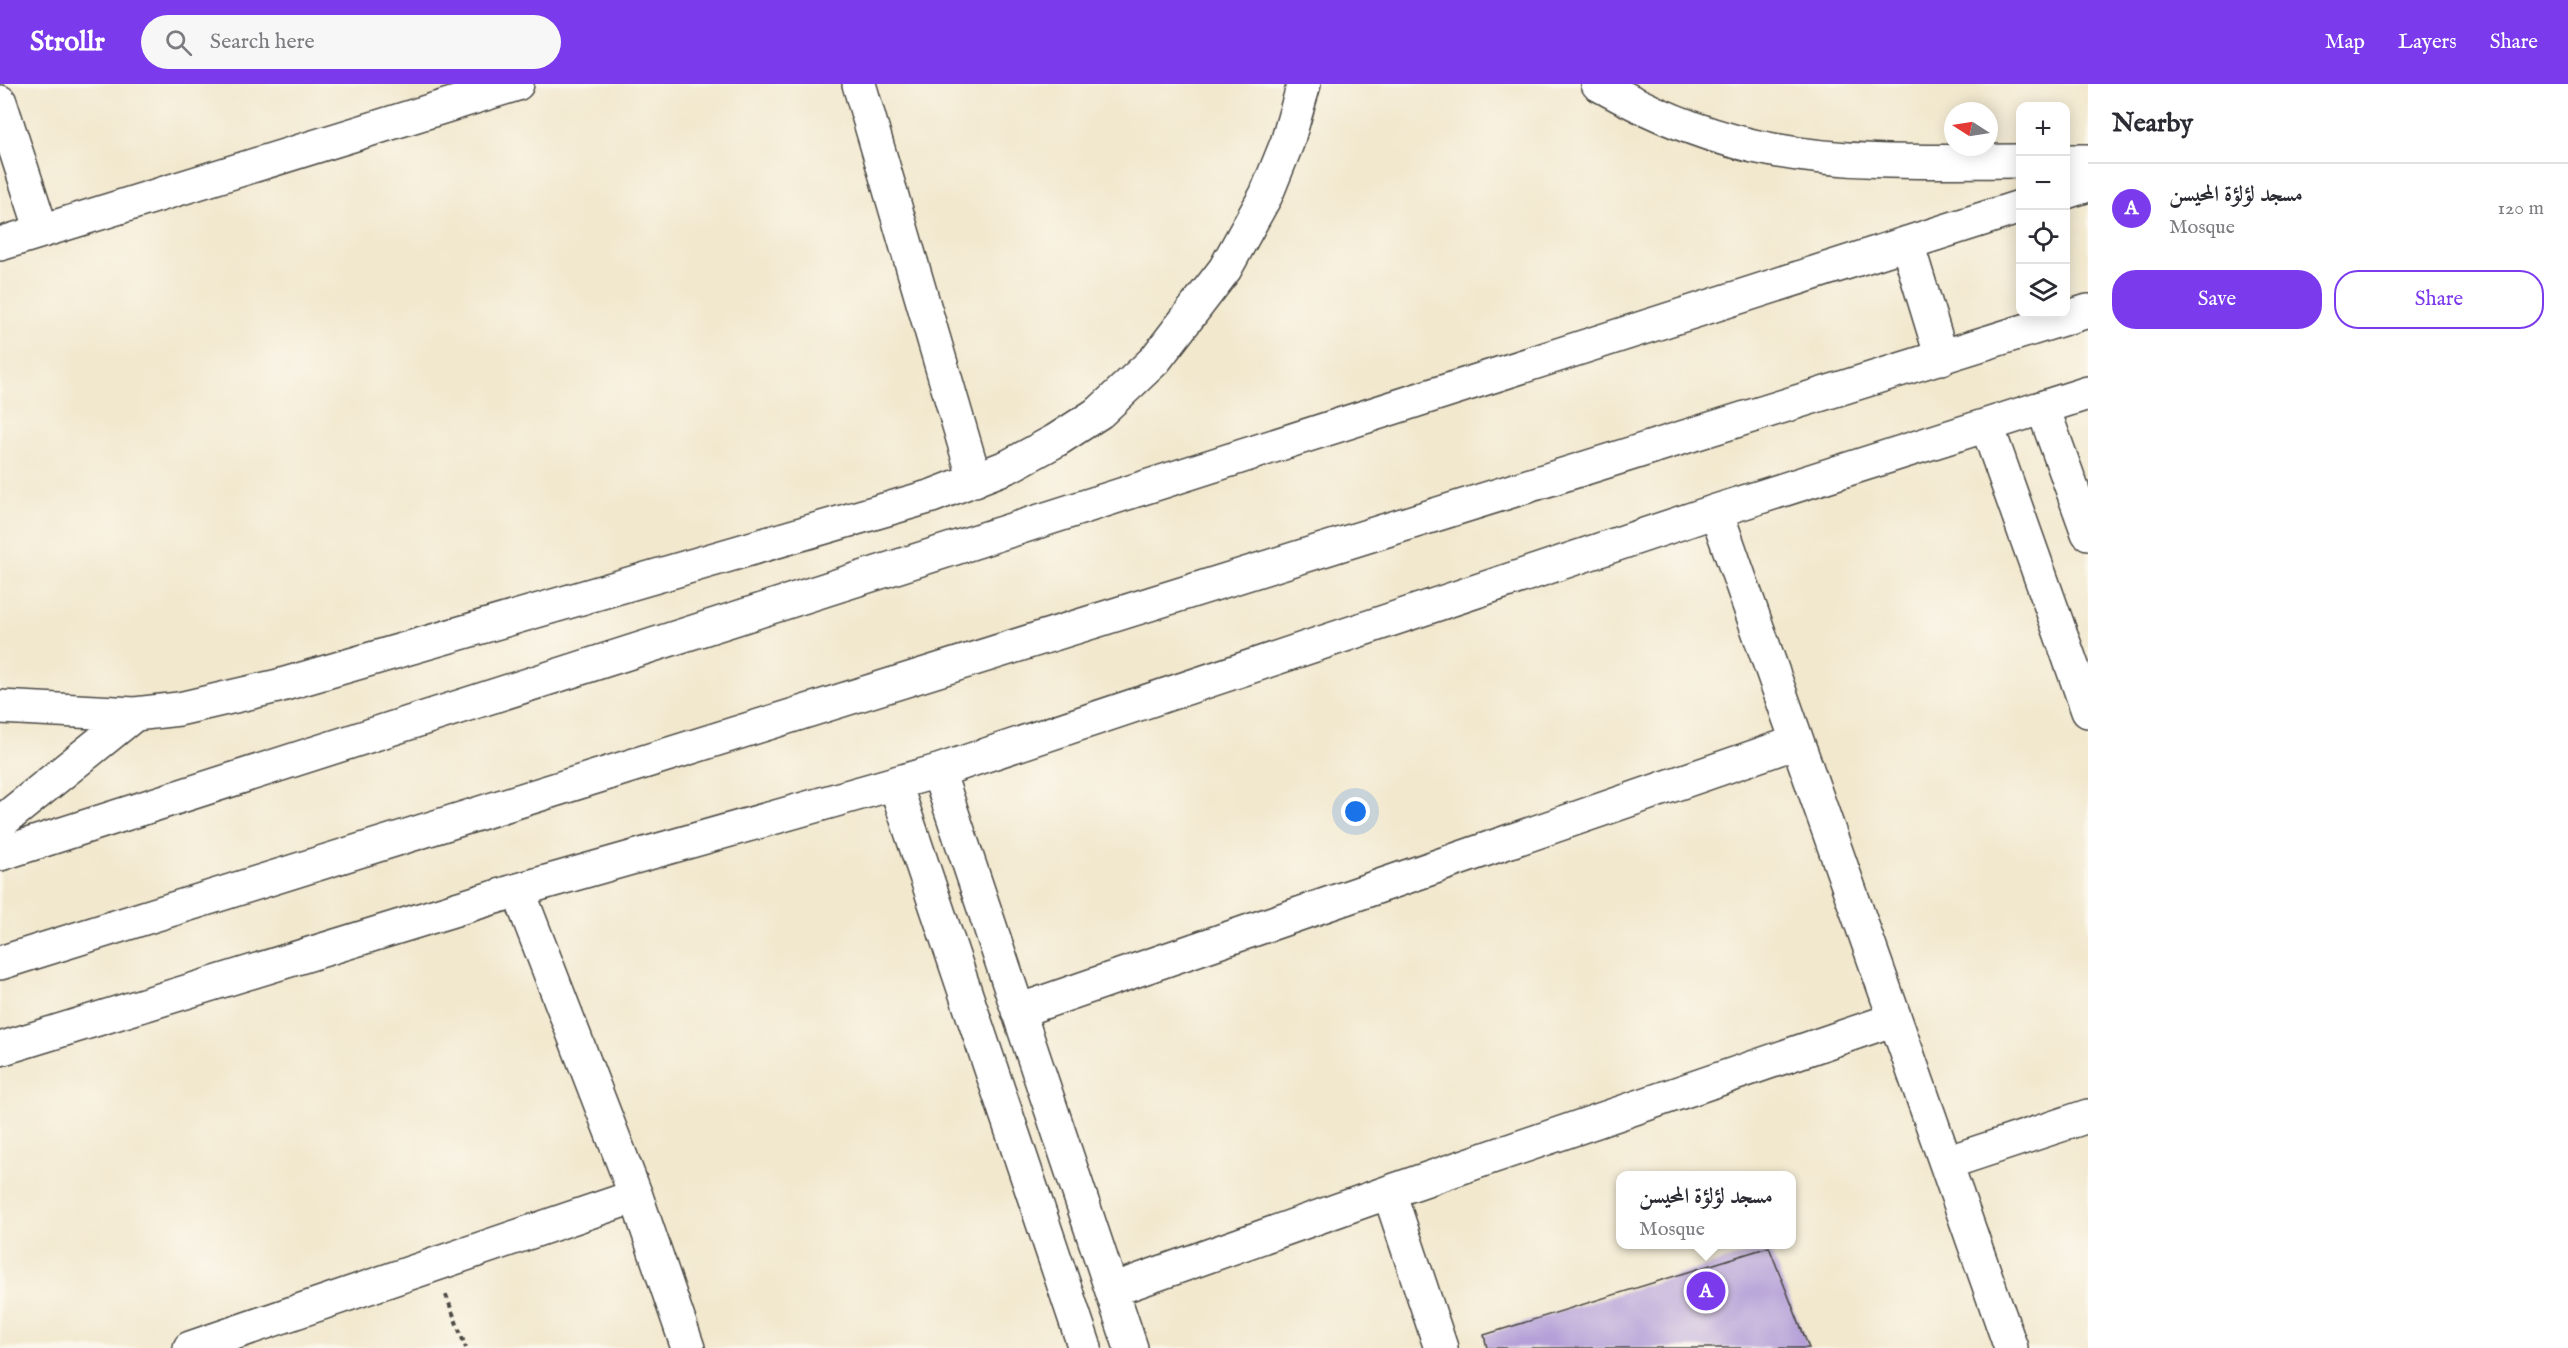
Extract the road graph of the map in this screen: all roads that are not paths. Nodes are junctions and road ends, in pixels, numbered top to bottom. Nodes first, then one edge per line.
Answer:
1 (517, 84) edge
2 (859, 84) edge
3 (1304, 84) edge
4 (1598, 84) edge
5 (0, 102) edge
6 (2016, 161) edge
7 (2070, 161) edge
8 (2088, 161) edge
9 (2088, 185) edge
10 (2070, 191) edge
11 (2016, 208) edge
12 (42, 231) junction
13 (1907, 243) junction
14 (0, 244) edge
15 (2088, 311) edge
16 (1942, 358) junction
17 (2088, 393) edge
18 (2043, 408) junction
19 (1987, 426) junction
20 (975, 480) junction
21 (1716, 511) junction
22 (2088, 533) edge
23 (0, 707) edge
24 (2088, 711) edge
25 (135, 714) junction
26 (1797, 742) junction
27 (938, 771) junction
28 (895, 784) junction
29 (0, 823) edge
30 (0, 854) edge
31 (518, 890) junction
32 (0, 963) edge
33 (1018, 1011) junction
34 (1895, 1019) junction
35 (0, 1049) edge
36 (2088, 1116) edge
37 (1946, 1164) junction
38 (1389, 1192) junction
39 (636, 1196) junction
40 (1112, 1290) junction
41 (190, 1348) edge
42 (688, 1348) edge
43 (1085, 1348) edge
44 (1131, 1348) edge
45 (1441, 1348) edge
46 (2011, 1348) edge

1 - 12 street
2 - 20 street
3 - 20 street
4 - 6 street
5 - 12 street
7 - 8 street
9 - 10 street
11 - 13 street
12 - 14 street
13 - 16 street
13 - 30 street
15 - 16 street
16 - 32 street
17 - 18 street
18 - 19 street
18 - 22 street
19 - 21 street
19 - 24 street
20 - 25 street
21 - 26 street
21 - 27 street
23 - 25 street
25 - 29 street
26 - 33 street
26 - 34 street
27 - 28 street
27 - 33 street
28 - 31 street
28 - 43 street
31 - 35 street
31 - 39 street
33 - 40 street
34 - 37 street
34 - 38 street
36 - 37 street
37 - 46 street
38 - 40 street
38 - 45 street
39 - 41 street
39 - 42 street
40 - 44 street

